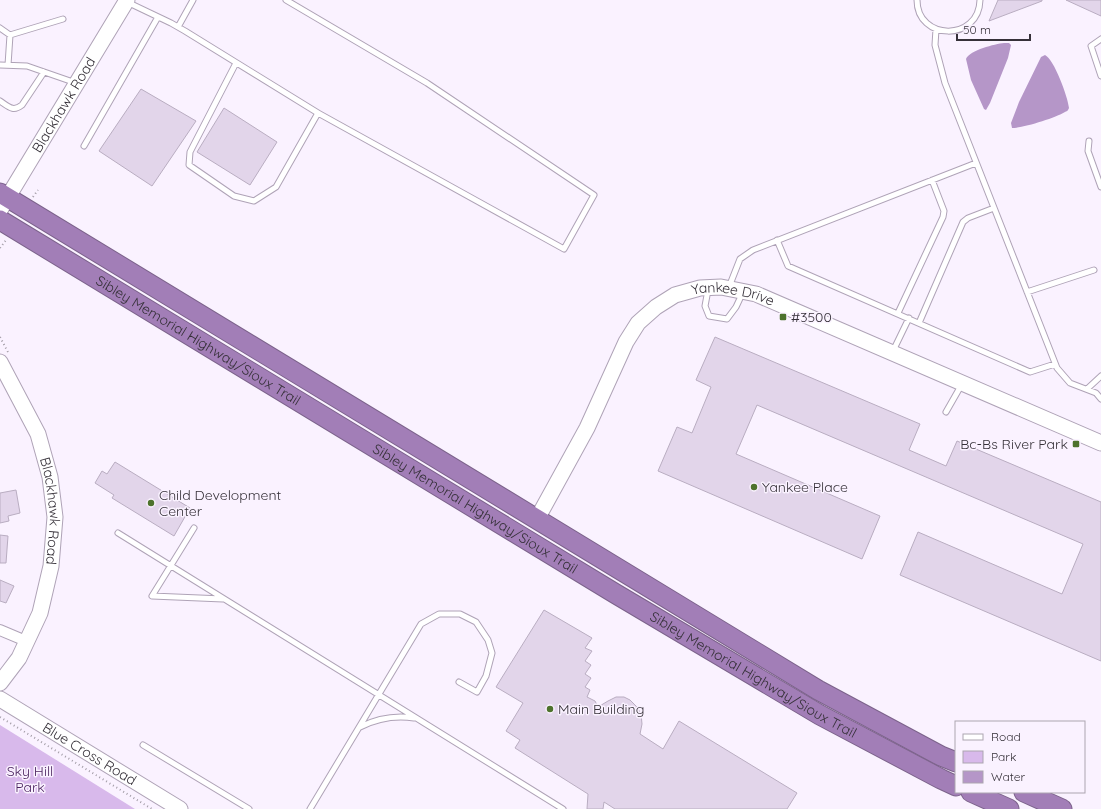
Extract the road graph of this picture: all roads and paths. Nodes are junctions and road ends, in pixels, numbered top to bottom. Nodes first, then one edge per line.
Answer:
1 (193, 0) edge
2 (286, 0) edge
3 (917, 0) edge
4 (980, 0) edge
5 (127, 1) edge
6 (158, 17) junction
7 (64, 19) dead end
8 (178, 27) junction
9 (0, 28) edge
10 (936, 29) junction
11 (10, 35) junction
12 (1101, 39) edge
13 (236, 63) junction
14 (0, 65) edge
15 (8, 65) junction
16 (44, 72) junction
17 (1101, 76) edge
18 (77, 83) junction
19 (0, 101) edge
20 (318, 113) junction
21 (1089, 141) dead end
22 (84, 146) dead end
23 (976, 163) junction
24 (932, 180) junction
25 (1101, 187) edge
26 (2, 201) edge
27 (994, 208) junction
28 (0, 220) edge
29 (777, 240) junction
30 (1094, 270) dead end
31 (708, 287) junction
32 (736, 290) junction
33 (1027, 292) junction
34 (898, 313) junction
35 (909, 318) junction
36 (919, 323) junction
37 (892, 353) junction
38 (0, 362) edge
39 (1055, 364) junction
40 (1101, 376) edge
41 (962, 383) junction
42 (1087, 389) junction
43 (1101, 399) edge
44 (946, 412) dead end
45 (1101, 443) edge
46 (537, 520) junction
47 (194, 528) dead end
48 (118, 533) dead end
49 (170, 565) junction
50 (224, 599) junction
51 (0, 630) edge
52 (26, 641) junction
53 (459, 682) dead end
54 (0, 683) edge
55 (379, 695) junction
56 (0, 699) edge
57 (0, 717) edge
58 (416, 718) junction
59 (359, 728) junction
60 (143, 745) dead end
61 (955, 762) edge
62 (955, 785) edge
63 (973, 793) edge
64 (1026, 793) edge
65 (174, 808) edge
66 (152, 809) edge
67 (249, 809) edge
68 (310, 809) edge
69 (564, 809) edge
70 (1010, 809) edge
71 (1062, 809) edge

1 - 8 lane
2 - 20 lane
3 - 10 lane
4 - 10 lane
5 - 6 lane
5 - 18 street, Blackhawk Road
6 - 8 lane
6 - 22 lane
7 - 11 lane
8 - 13 lane
9 - 11 lane
10 - 23 lane
11 - 15 lane
12 - 17 lane
13 - 20 lane
13 - 20 lane
14 - 15 lane
15 - 16 lane
16 - 18 lane
16 - 19 lane
18 - 26 street, Blackhawk Road
21 - 25 lane
23 - 24 lane
23 - 27 lane
24 - 29 lane
24 - 34 lane
26 - 46 highway, Sibley Memorial Highway/Sioux Trail
27 - 33 lane
27 - 36 lane
28 - 62 highway, Sibley Memorial Highway/Sioux Trail
29 - 32 lane
29 - 34 lane
30 - 33 lane
31 - 32 street, Yankee Drive
31 - 32 lane
31 - 46 street, Yankee Drive
32 - 37 street, Yankee Drive
33 - 39 lane
34 - 35 lane
35 - 36 lane
35 - 37 lane
36 - 39 lane
37 - 41 street, Yankee Drive
38 - 52 street, Blackhawk Road
39 - 42 lane
40 - 42 lane
41 - 44 lane
41 - 45 street, Yankee Drive
42 - 43 lane
46 - 61 highway, Sibley Memorial Highway/Sioux Trail
47 - 49 lane
48 - 49 lane
49 - 50 lane
49 - 50 lane
50 - 55 lane
51 - 52 street
52 - 54 street, Blackhawk Road
53 - 55 lane
55 - 58 lane
55 - 59 lane
56 - 65 street, Blue Cross Road
57 - 66 path
58 - 59 lane
58 - 69 lane
59 - 68 lane
60 - 67 lane
63 - 70 highway
64 - 71 highway

